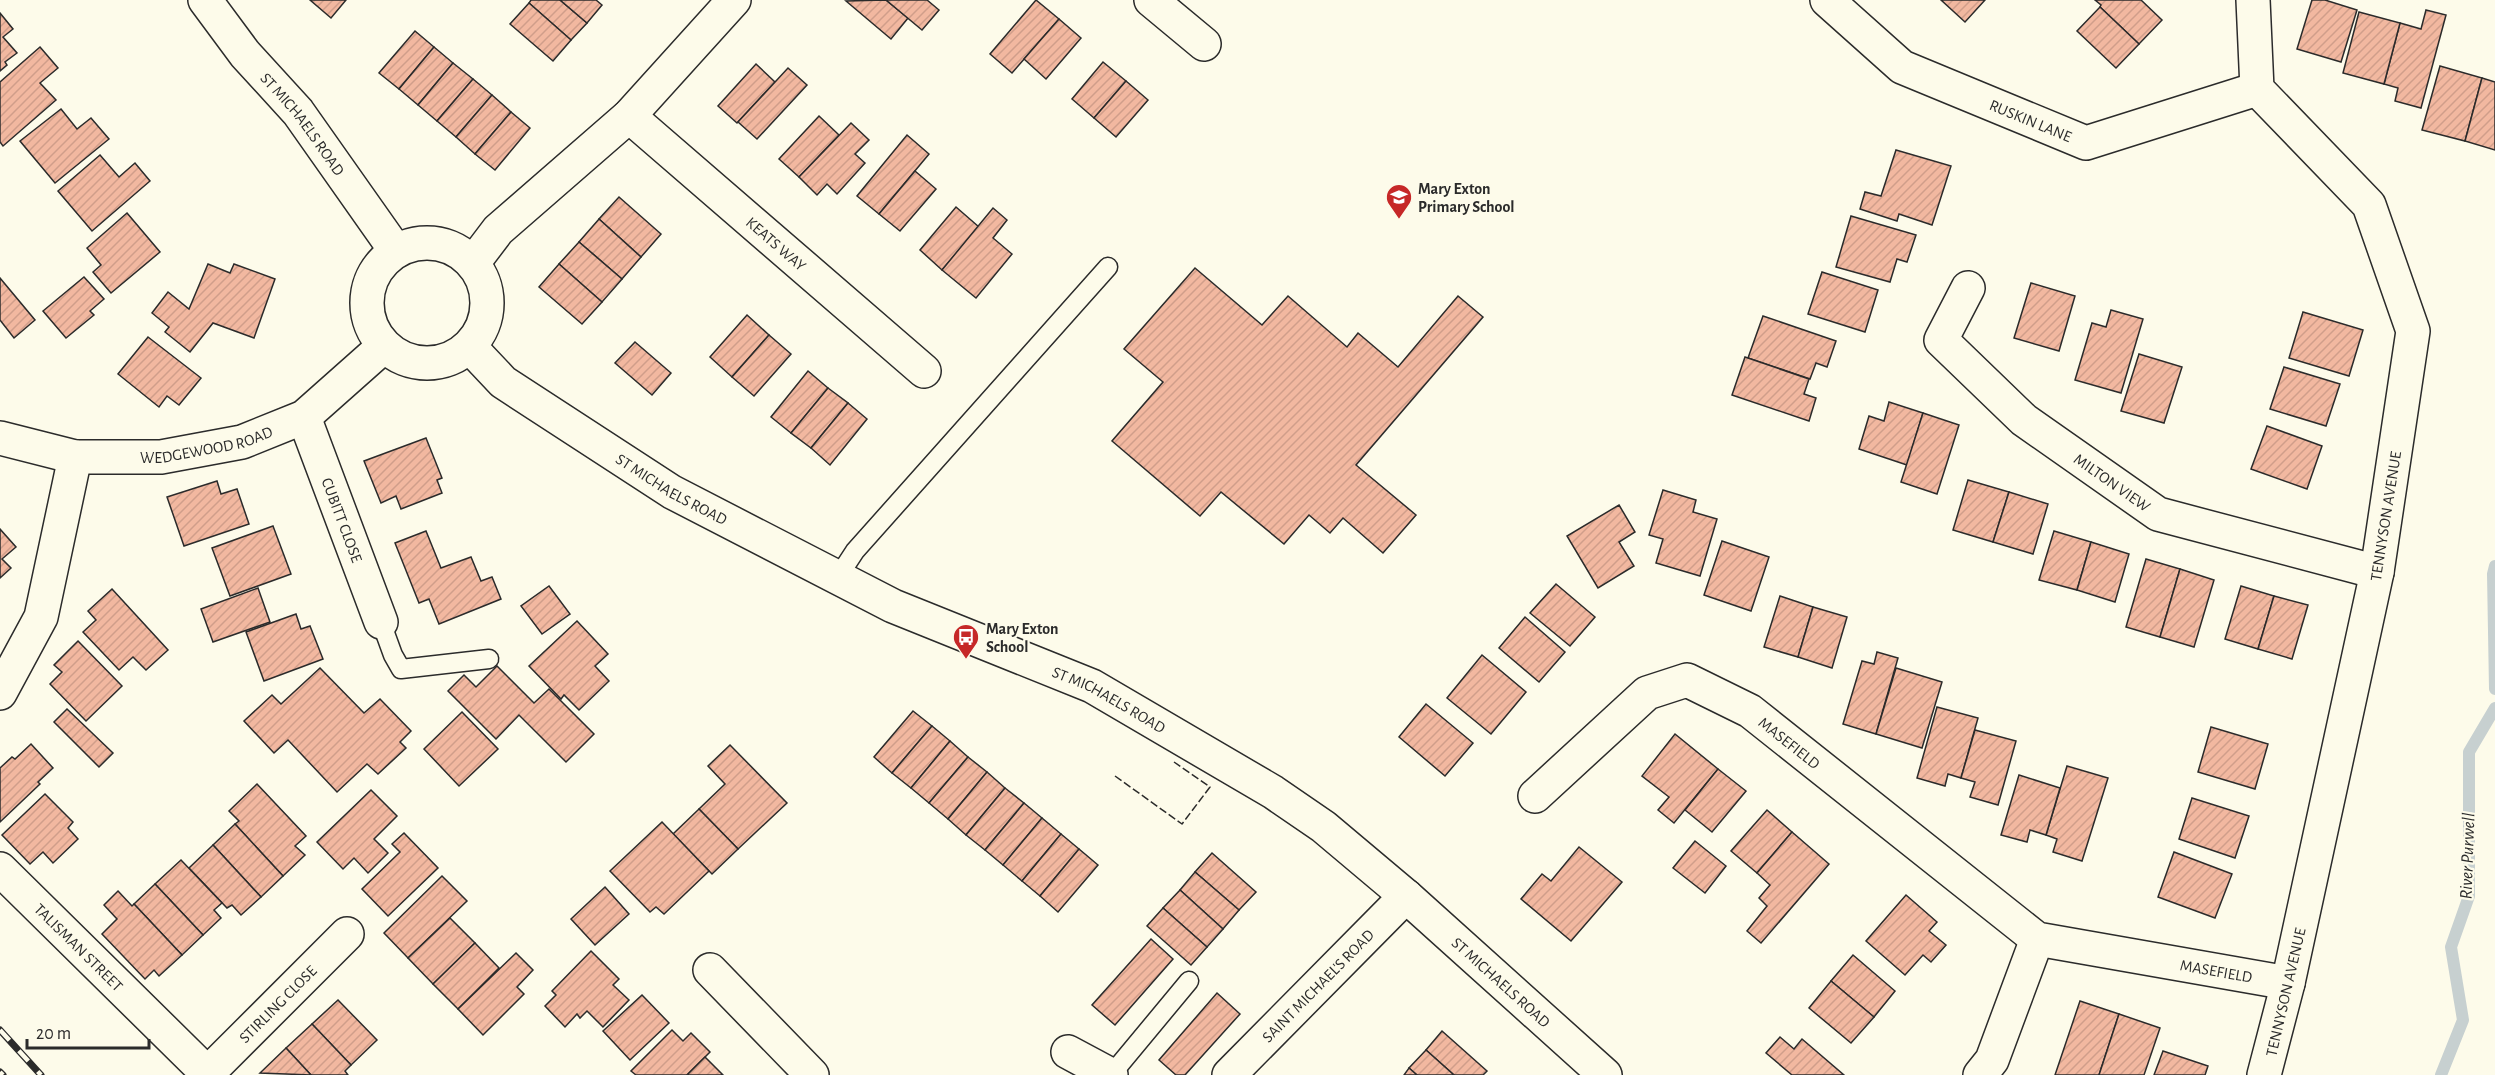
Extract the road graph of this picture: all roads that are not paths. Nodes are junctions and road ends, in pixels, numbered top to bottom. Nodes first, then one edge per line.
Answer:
1 (205, 0) edge
2 (1151, 0) edge
3 (1827, 0) edge
4 (2253, 0) edge
5 (726, 3) edge
6 (1204, 44) dead end
7 (2257, 89) junction
8 (629, 116) junction
9 (396, 251) junction
10 (472, 262) junction
11 (1108, 267) dead end
12 (1968, 288) dead end
13 (384, 346) junction
14 (470, 347) junction
15 (924, 371) dead end
16 (304, 417) junction
17 (0, 438) edge
18 (75, 457) junction
19 (2378, 572) junction
20 (838, 577) junction
21 (381, 622) joint
22 (489, 659) dead end
23 (0, 693) edge
24 (1535, 796) dead end
25 (0, 869) edge
26 (1406, 896) junction
27 (347, 934) dead end
28 (2037, 939) junction
29 (710, 970) dead end
30 (1189, 981) dead end
31 (2288, 983) junction
32 (1068, 1052) dead end
33 (208, 1074) edge
34 (812, 1075) edge
35 (1111, 1075) edge
36 (1229, 1075) edge
37 (1605, 1075) edge
38 (1980, 1075) edge
39 (2264, 1075) edge

1 - 9 street, ST MICHAELS ROAD
2 - 6 street
3 - 7 street, RUSKIN LANE
4 - 7 street
5 - 8 street
7 - 19 street, TENNYSON AVENUE
8 - 10 street
8 - 15 street, KEATS WAY
9 - 10 street
9 - 13 street
10 - 14 street
11 - 20 lane
12 - 19 street, MILTON VIEW
13 - 14 street
13 - 16 street, WEDGEWOOD ROAD
14 - 20 street, ST MICHAELS ROAD
16 - 18 street, WEDGEWOOD ROAD
16 - 21 street, CUBITT CLOSE
17 - 18 street, WEDGEWOOD ROAD
18 - 23 street
19 - 31 street, TENNYSON AVENUE
20 - 26 street, ST MICHAELS ROAD
21 - 22 lane
24 - 28 street, MASEFIELD
25 - 33 street, TALISMAN STREET
26 - 36 street, SAINT MICHAEL'S ROAD
26 - 37 street, ST MICHAELS ROAD
27 - 33 street, STIRLING CLOSE
28 - 31 street, MASEFIELD
28 - 38 street
29 - 34 street
30 - 35 lane
31 - 39 street, TENNYSON AVENUE
32 - 35 street

